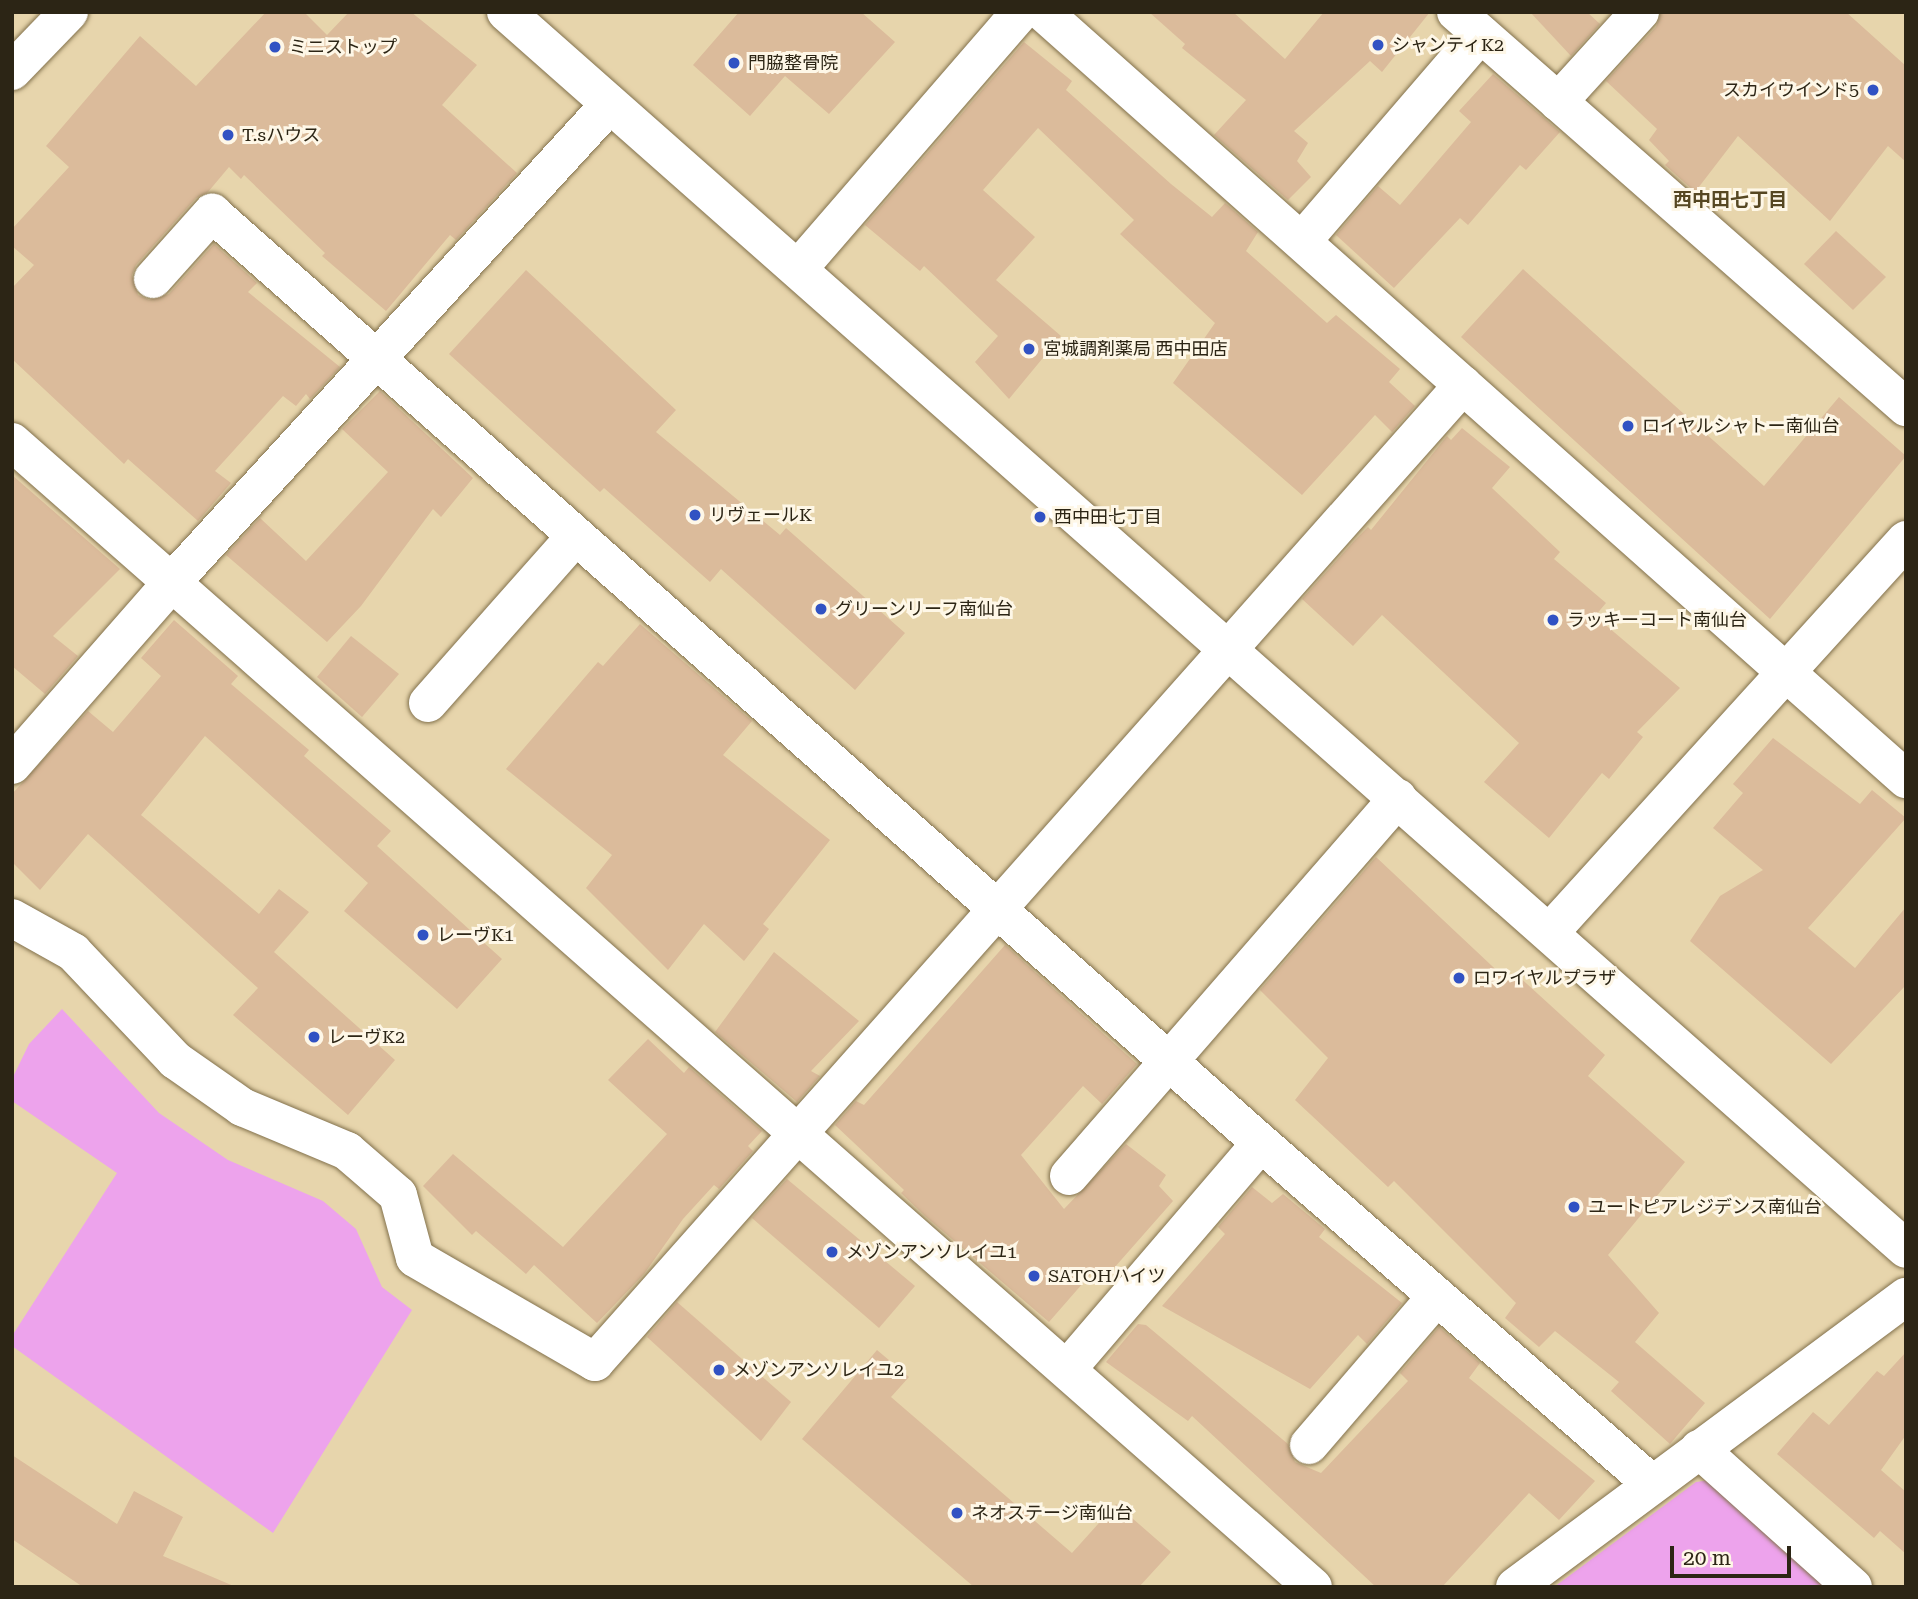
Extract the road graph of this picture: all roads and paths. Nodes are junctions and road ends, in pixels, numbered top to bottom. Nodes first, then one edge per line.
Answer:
1 (69, 12) edge
2 (506, 12) edge
3 (1021, 12) edge
4 (1044, 12) edge
5 (1640, 12) edge
6 (1468, 23) edge
7 (12, 71) edge
8 (1558, 102) junction
9 (610, 104) junction
10 (1303, 240) junction
11 (798, 269) junction
12 (153, 279) dead end
13 (380, 357) junction
14 (1463, 386) junction
15 (1906, 407) edge
16 (12, 442) edge
17 (576, 536) junction
18 (1906, 540) edge
19 (172, 582) junction
20 (1230, 652) junction
21 (1786, 672) junction
22 (428, 703) dead end
23 (12, 765) edge
24 (1906, 779) edge
25 (1398, 798) junction
26 (999, 909) junction
27 (12, 918) edge
28 (1551, 932) junction
29 (1170, 1062) junction
30 (795, 1134) junction
31 (1261, 1143) junction
32 (1069, 1176) dead end
33 (1906, 1249) edge
34 (1437, 1296) junction
35 (1906, 1297) edge
36 (1068, 1368) junction
37 (1309, 1445) dead end
38 (1699, 1448) junction
39 (1653, 1484) junction
40 (1313, 1587) edge
41 (1515, 1587) edge
42 (1853, 1587) edge

1 - 7 street
2 - 9 street
3 - 11 street
4 - 10 street
5 - 8 street
6 - 8 street
6 - 10 street
8 - 15 street
9 - 11 street
9 - 13 street
10 - 14 street
11 - 20 street
12 - 13 street
13 - 17 street
13 - 19 street
14 - 20 street
14 - 21 street
16 - 19 street
17 - 22 street
17 - 26 street
18 - 21 street
19 - 23 street
19 - 30 street
20 - 25 street
20 - 26 street
21 - 24 street
21 - 28 street
25 - 28 street
25 - 29 street
26 - 29 street
26 - 30 street
27 - 30 street
28 - 33 street
29 - 31 street
29 - 32 street
30 - 36 street
31 - 34 street
31 - 36 street
34 - 37 street
34 - 39 street
35 - 38 street
36 - 40 street
38 - 39 street
38 - 42 street
39 - 41 street

